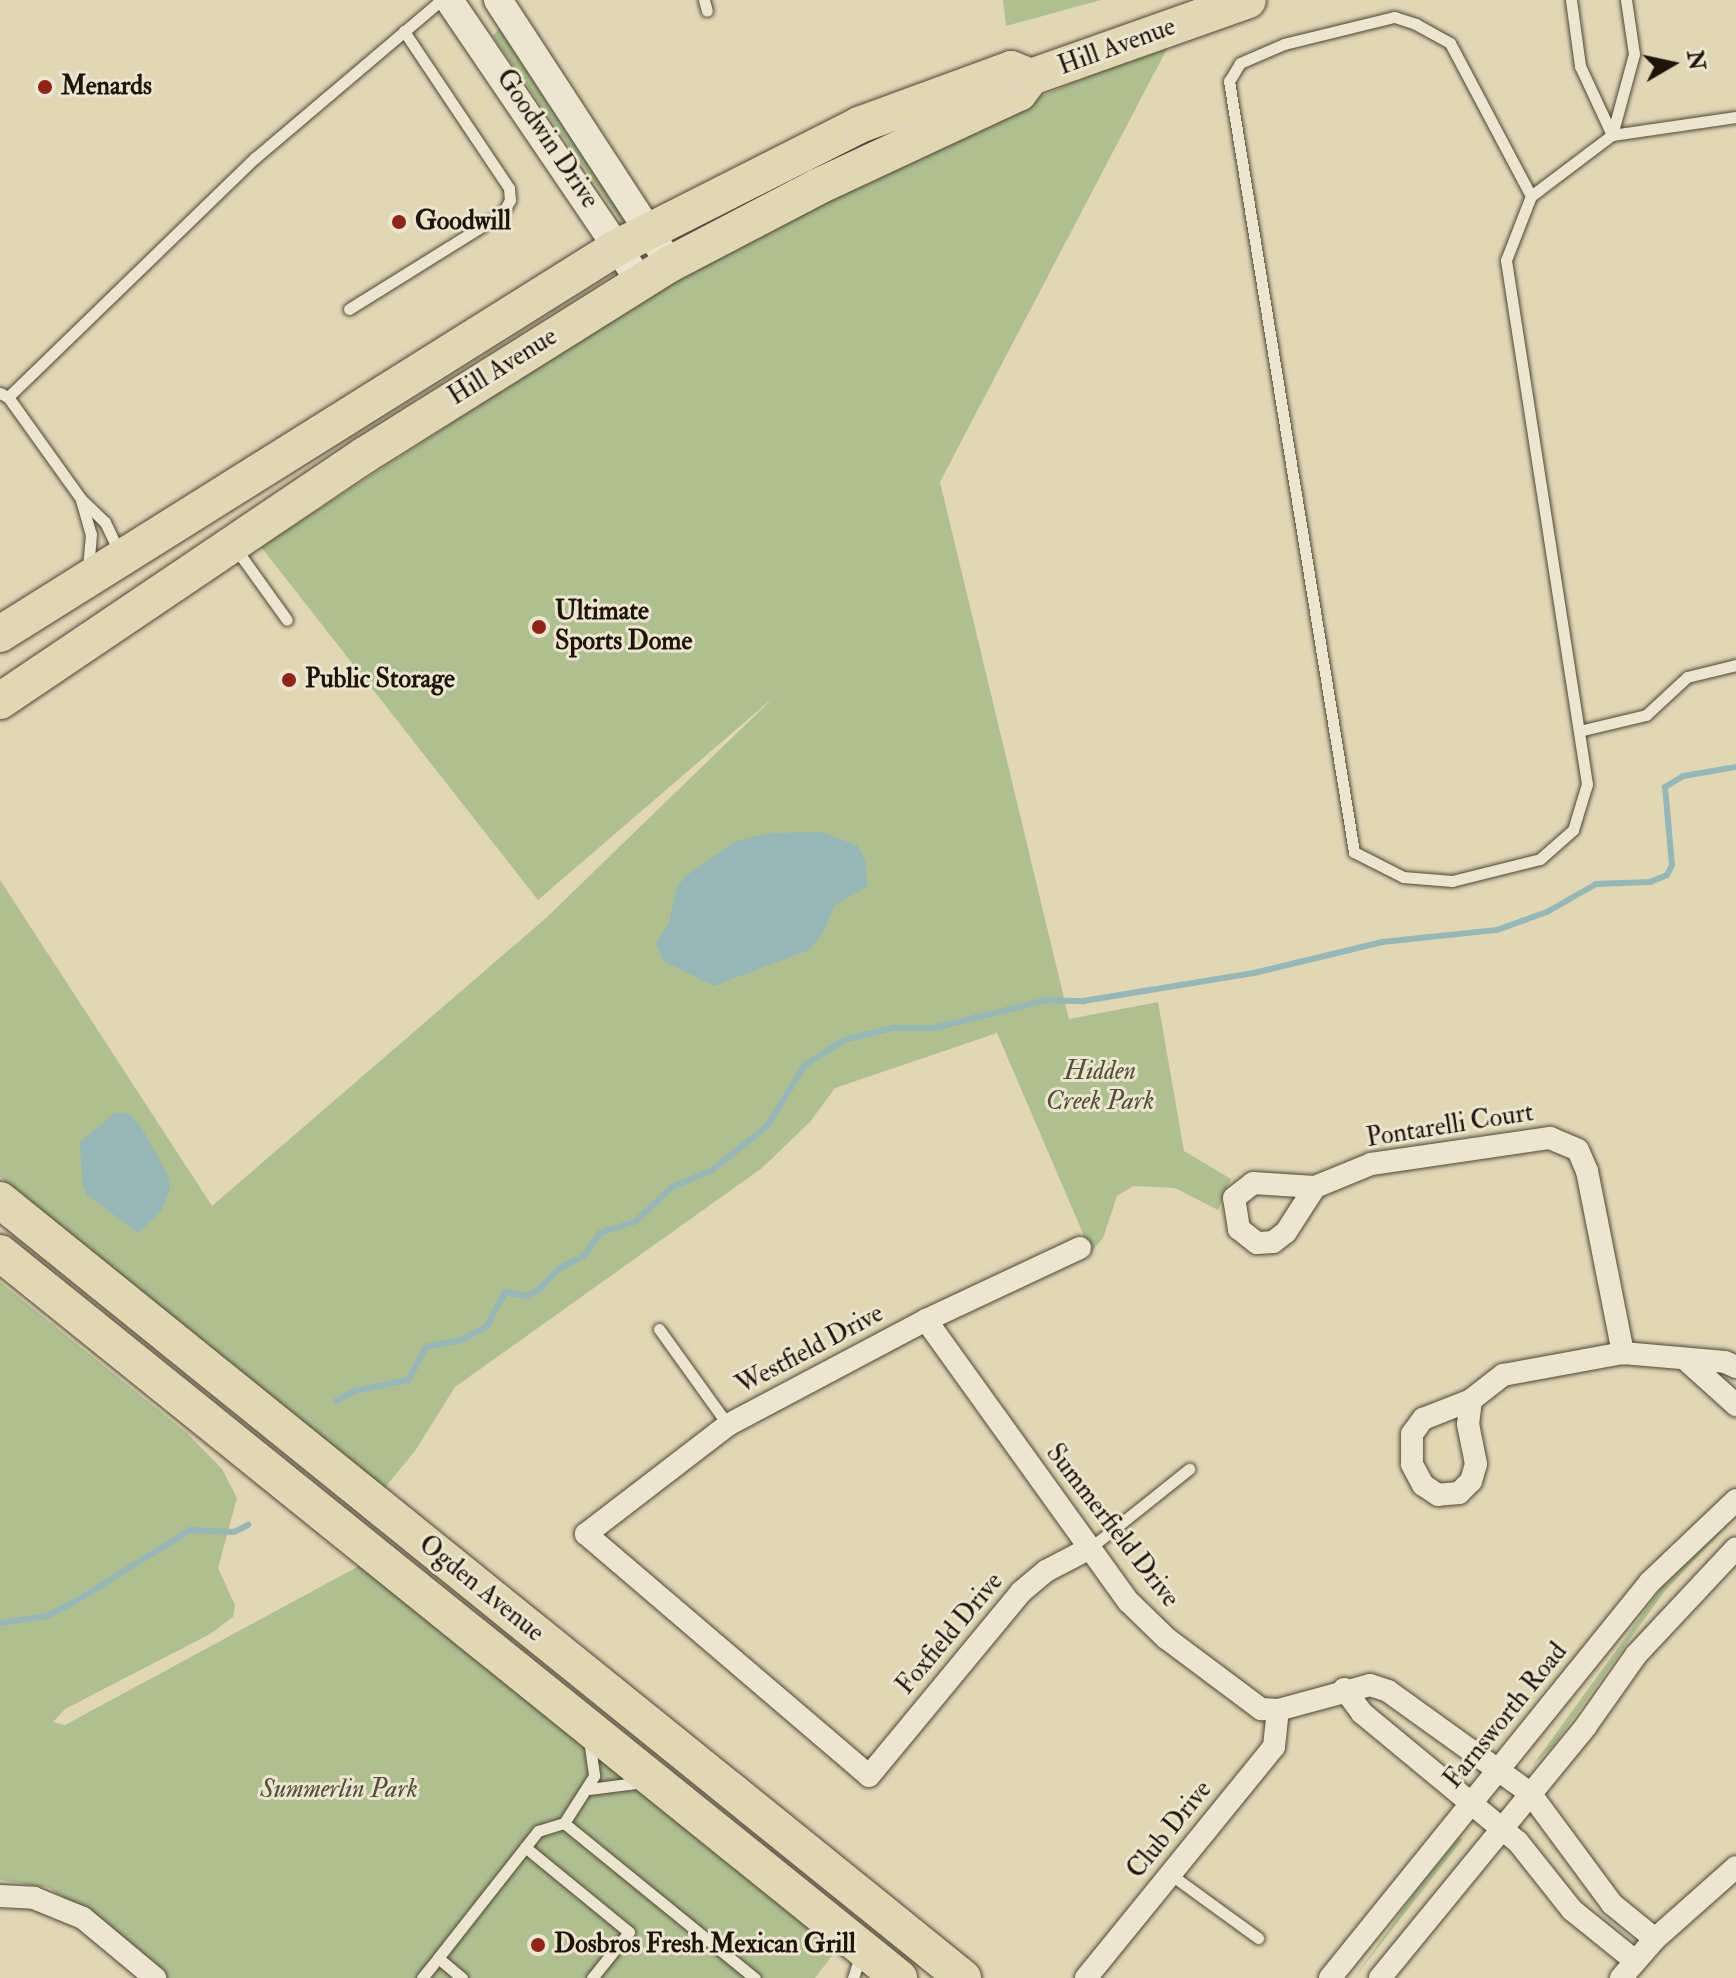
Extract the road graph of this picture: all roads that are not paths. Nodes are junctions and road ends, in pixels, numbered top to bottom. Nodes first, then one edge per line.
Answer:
1 (441, 0) edge
2 (449, 0) edge
3 (498, 0) edge
4 (1248, 0) edge
5 (1571, 0) edge
6 (1626, 0) edge
7 (404, 31) junction
8 (1031, 77) junction
9 (1736, 117) edge
10 (1612, 135) junction
11 (1531, 196) junction
12 (650, 230) junction
13 (618, 247) junction
14 (656, 273) junction
15 (349, 309) dead end
16 (4, 395) edge
17 (81, 499) junction
18 (233, 544) junction
19 (121, 557) junction
20 (84, 580) junction
21 (287, 620) dead end
22 (0, 634) edge
23 (70, 654) junction
24 (1736, 665) edge
25 (0, 701) edge
26 (1579, 731) junction
27 (1315, 1187) dead end
28 (0, 1200) edge
29 (1080, 1248) dead end
30 (0, 1253) edge
31 (926, 1320) junction
32 (659, 1329) dead end
33 (1623, 1353) junction
34 (1685, 1359) junction
35 (1736, 1367) edge
36 (1471, 1400) dead end
37 (1736, 1405) edge
38 (728, 1425) junction
39 (1189, 1469) dead end
40 (1736, 1500) edge
41 (1090, 1548) junction
42 (1736, 1548) edge
43 (1344, 1689) junction
44 (1278, 1710) junction
45 (587, 1727) junction
46 (1498, 1770) junction
47 (869, 1776) joint
48 (654, 1782) junction
49 (589, 1789) junction
50 (1530, 1793) junction
51 (1472, 1802) junction
52 (564, 1823) junction
53 (1500, 1827) junction
54 (525, 1847) junction
55 (1736, 1867) edge
56 (1170, 1874) junction
57 (0, 1896) edge
58 (1258, 1938) dead end
59 (1655, 1939) junction
60 (438, 1958) junction
61 (858, 1963) edge
62 (1628, 1969) edge
63 (750, 1976) edge
64 (155, 1978) edge
65 (422, 1978) edge
66 (462, 1978) edge
67 (592, 1978) edge
68 (899, 1978) edge
69 (963, 1978) edge
70 (1086, 1978) edge
71 (1330, 1978) edge
72 (1380, 1978) edge

1 - 7 lane
2 - 13 street, Goodwin Drive
3 - 12 street, Goodwin Drive
4 - 8 main road, Hill Avenue
5 - 10 lane
6 - 10 lane
7 - 15 lane
7 - 16 lane
8 - 12 main road, Hill Avenue
8 - 14 main road, Hill Avenue
9 - 10 lane
10 - 11 lane
11 - 26 lane
11 - 26 lane
12 - 13 main road, Hill Avenue
12 - 14 street, Goodwin Drive
13 - 14 street, Goodwin Drive
13 - 19 main road, Hill Avenue
14 - 18 main road, Hill Avenue
16 - 17 lane
17 - 19 lane
17 - 20 lane
18 - 21 lane
18 - 23 main road, Hill Avenue
19 - 20 main road, Hill Avenue
19 - 23 main road
20 - 22 main road, Hill Avenue
23 - 25 main road, Hill Avenue
24 - 26 lane
27 - 33 street, Pontarelli Court
28 - 69 main road, Ogden Avenue
29 - 31 street, Westfield Drive
30 - 45 main road, Ogden Avenue
31 - 38 street, Westfield Drive
31 - 41 street, Summerfield Drive
32 - 38 lane
33 - 34 street
33 - 36 street
34 - 35 street
34 - 37 street
38 - 47 street, Westfield Drive
39 - 41 lane
40 - 46 street, Farnsworth Road
41 - 44 street, Summerfield Drive
41 - 47 street, Foxfield Drive
42 - 50 street
43 - 44 street
43 - 46 street
43 - 51 street
44 - 56 street, Club Drive
45 - 48 main road, Ogden Avenue
45 - 49 lane
46 - 50 street
46 - 51 street, Farnsworth Road
48 - 49 lane
48 - 61 main road, Ogden Avenue
49 - 52 lane
50 - 53 street
50 - 59 street
51 - 53 street
51 - 71 street, Farnsworth Road
52 - 54 lane
52 - 63 lane
53 - 62 street
53 - 72 street
54 - 60 lane
54 - 67 lane
55 - 59 street
56 - 58 lane
56 - 70 street, Club Drive
57 - 64 street
59 - 62 street
60 - 65 lane
60 - 66 lane
61 - 68 main road, Ogden Avenue

